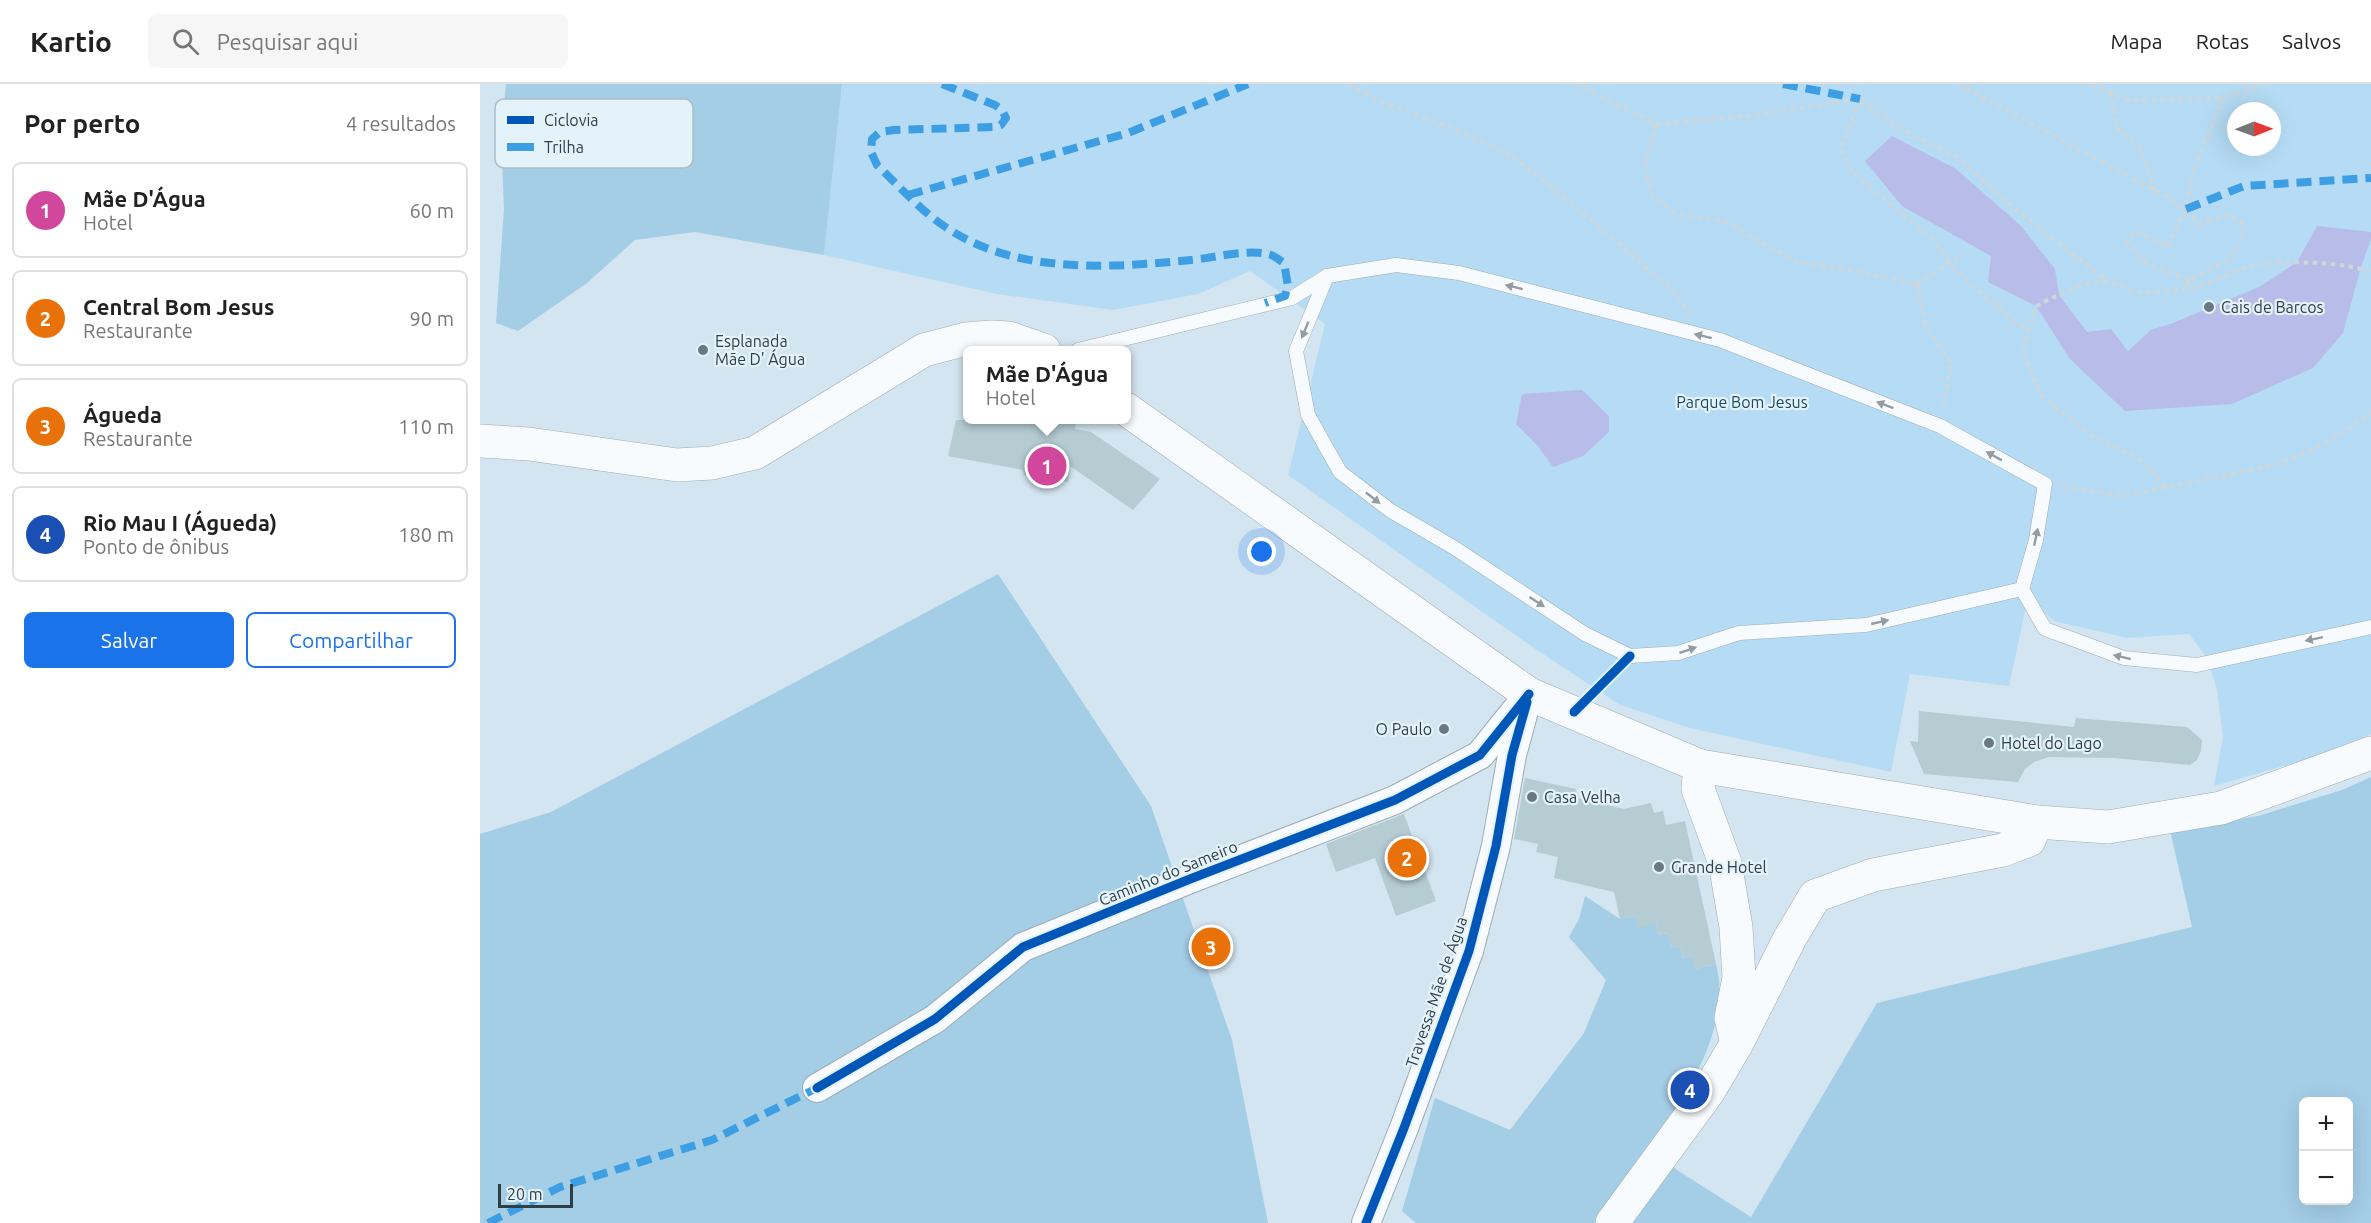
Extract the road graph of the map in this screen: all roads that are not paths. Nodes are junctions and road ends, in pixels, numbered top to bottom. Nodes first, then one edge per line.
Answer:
1 (1327, 276) junction
2 (1031, 346) edge
3 (1098, 346) edge
4 (1131, 413) edge
5 (480, 441) edge
6 (2022, 589) junction
7 (2371, 627) edge
8 (1529, 694) junction
9 (2371, 753) edge
10 (1700, 766) junction
11 (2037, 822) junction
12 (1737, 1043) junction
13 (817, 1088) dead end
14 (1366, 1223) edge
15 (1612, 1223) edge

1 - 3 lane
6 -> 1 lane
1 -> 6 lane
2 - 5 main road
4 - 8 main road
7 -> 6 lane
8 - 10 main road
8 - 13 street, Caminho do Sameiro
8 - 14 street, Travessa Mãe de Água
9 - 11 main road
10 - 11 main road
10 - 12 main road
11 - 12 main road
12 - 15 main road

